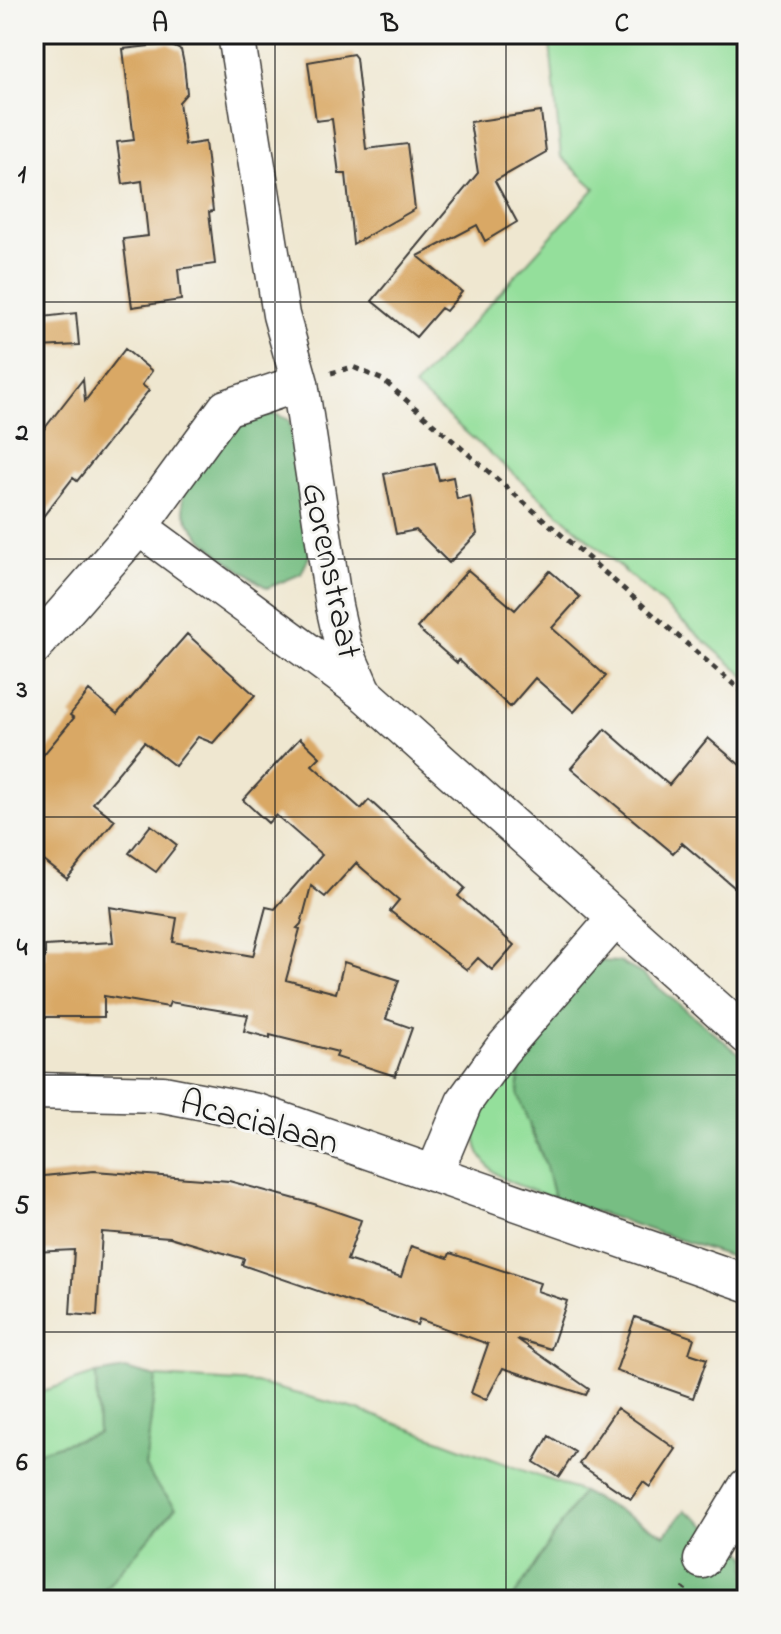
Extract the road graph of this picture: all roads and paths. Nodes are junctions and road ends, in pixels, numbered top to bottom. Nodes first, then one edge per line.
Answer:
1 (239, 34) edge
2 (300, 383) junction
3 (139, 527) junction
4 (34, 647) edge
5 (363, 692) junction
6 (747, 696) edge
7 (615, 919) junction
8 (747, 1036) edge
9 (34, 1091) edge
10 (434, 1174) junction
11 (747, 1283) edge
12 (747, 1486) edge
13 (702, 1560) dead end

1 - 2 street, Gorenstraat
2 - 3 street
2 - 5 street, Gorenstraat
2 - 6 path
3 - 4 street
3 - 5 street
5 - 7 street, Gorenstraat
7 - 8 street, Gorenstraat
7 - 10 street
9 - 10 street, Acacialaan
10 - 11 street, Acacialaan
12 - 13 street

